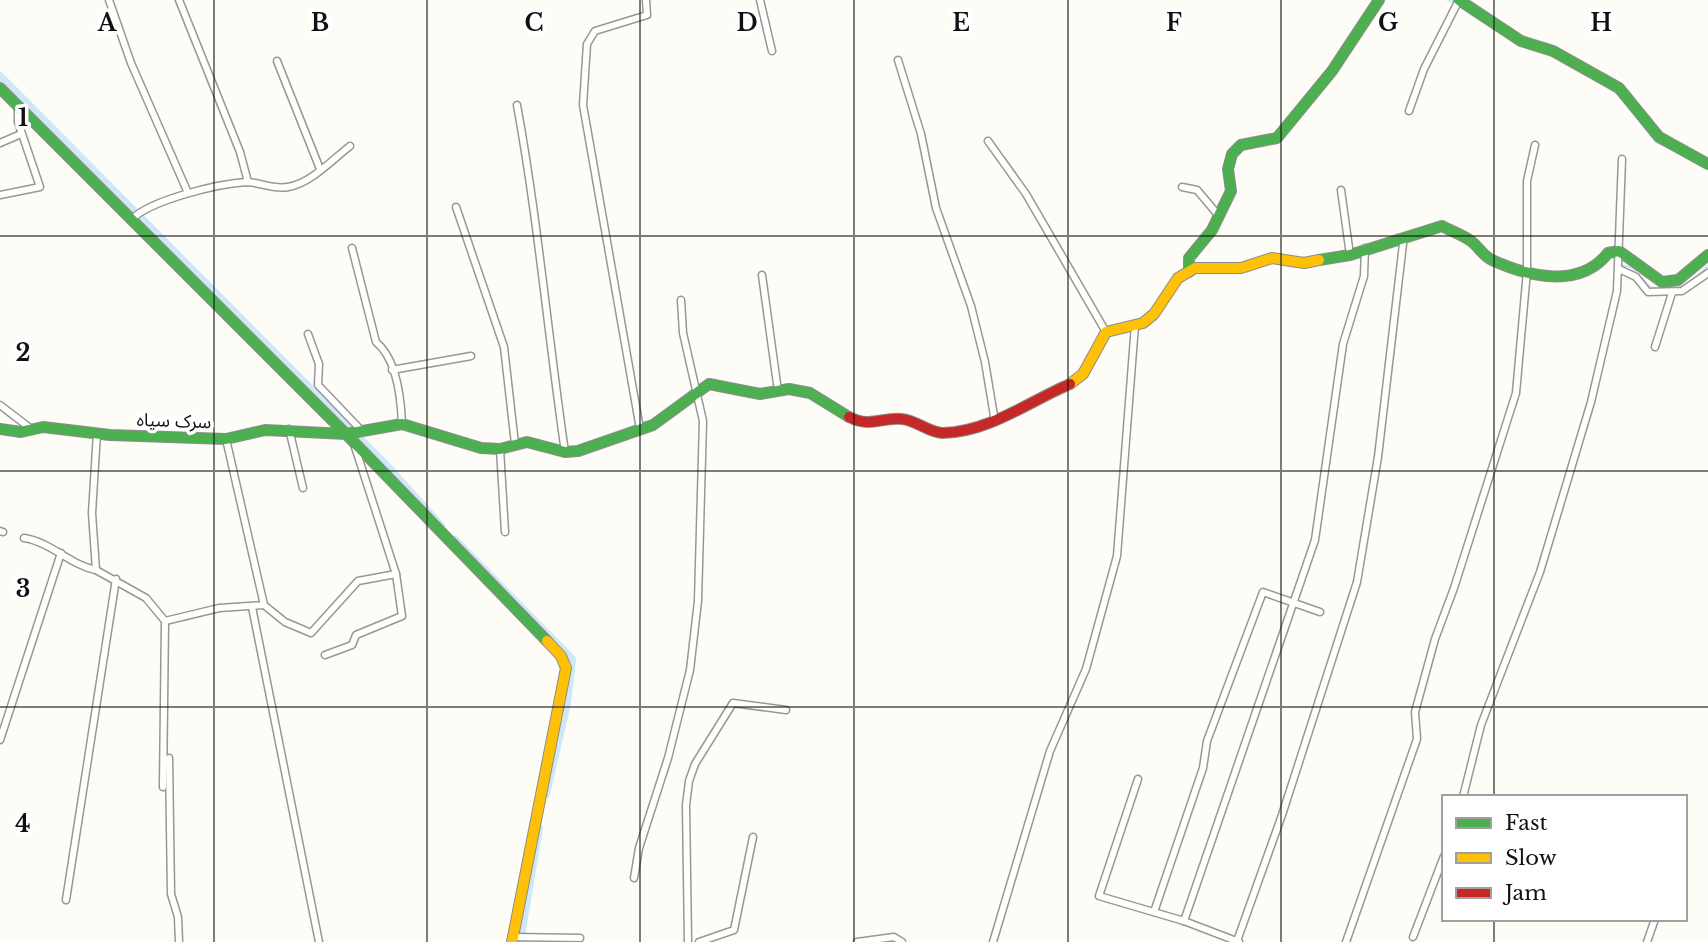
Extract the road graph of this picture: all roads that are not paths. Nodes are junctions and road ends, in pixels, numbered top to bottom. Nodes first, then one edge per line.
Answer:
1 (109, 0) edge
2 (179, 0) edge
3 (646, 0) edge
4 (760, 0) edge
5 (1380, 0) edge
6 (1459, 0) edge
7 (772, 51) dead end
8 (898, 60) dead end
9 (277, 61) dead end
10 (0, 88) edge
11 (517, 105) dead end
12 (18, 107) junction
13 (1409, 111) dead end
14 (21, 134) junction
15 (988, 141) dead end
16 (0, 143) edge
17 (1535, 145) dead end
18 (350, 146) dead end
19 (1622, 159) dead end
20 (1708, 164) edge
21 (320, 169) junction
22 (248, 182) junction
23 (1182, 187) dead end
24 (1341, 190) dead end
25 (188, 193) junction
26 (0, 195) edge
27 (456, 208) dead end
28 (1219, 216) junction
29 (134, 217) junction
30 (1398, 239) junction
31 (352, 247) dead end
32 (1365, 248) junction
33 (1619, 251) junction
34 (1350, 255) junction
35 (1708, 255) edge
36 (1619, 269) junction
37 (1527, 271) junction
38 (1189, 272) junction
39 (1708, 274) edge
40 (762, 275) dead end
41 (1672, 293) junction
42 (681, 300) dead end
43 (1135, 325) junction
44 (1106, 332) junction
45 (308, 334) dead end
46 (1656, 347) dead end
47 (471, 356) dead end
48 (393, 370) junction
49 (696, 391) junction
50 (778, 391) junction
51 (0, 405) edge
52 (995, 422) junction
53 (402, 424) junction
54 (30, 428) junction
55 (0, 429) edge
56 (289, 429) junction
57 (640, 429) junction
58 (96, 433) junction
59 (353, 433) junction
60 (226, 439) junction
61 (516, 444) junction
62 (500, 449) junction
63 (565, 452) junction
64 (303, 488) dead end
65 (505, 532) dead end
66 (24, 538) dead end
67 (61, 553) junction
68 (96, 570) junction
69 (396, 575) junction
70 (116, 579) junction
71 (264, 604) junction
72 (1293, 604) junction
73 (252, 607) junction
74 (1320, 612) dead end
75 (165, 621) junction
76 (325, 655) dead end
77 (786, 710) dead end
78 (0, 740) edge
79 (169, 758) dead end
80 (1138, 779) dead end
81 (163, 787) dead end
82 (1464, 795) edge
83 (753, 838) dead end
84 (1442, 861) edge
85 (634, 878) dead end
86 (66, 900) dead end
87 (1154, 912) junction
88 (1184, 921) junction
89 (1653, 921) edge
90 (1413, 937) dead end
91 (580, 938) dead end
92 (516, 939) edge
93 (179, 942) edge
94 (319, 942) edge
95 (688, 942) edge
96 (699, 942) edge
97 (857, 942) edge
98 (902, 942) edge
99 (993, 942) edge
100 (1238, 942) edge
101 (1346, 942) edge
102 (1647, 942) edge

1 - 25 street
2 - 22 street
3 - 57 street
4 - 7 street
5 - 28 street
6 - 13 street
6 - 20 street
8 - 52 street
9 - 21 street
10 - 12 street
11 - 63 street
12 - 14 street
12 - 29 street
14 - 16 street
14 - 26 street
15 - 44 street
17 - 37 street
18 - 21 street
19 - 33 street
21 - 22 street
22 - 25 street
23 - 28 street
24 - 34 street
25 - 29 street
27 - 61 street
28 - 38 street
29 - 59 street
30 - 32 street
30 - 37 street
30 - 100 street
31 - 48 street
32 - 34 street
32 - 72 street
33 - 35 street
33 - 36 street
33 - 37 street
34 - 38 street
36 - 41 street
36 - 82 street
37 - 101 street
38 - 43 street
39 - 41 street
40 - 50 street
41 - 46 street
42 - 49 street
43 - 44 street
43 - 99 street
44 - 52 street
45 - 59 street
47 - 48 street
48 - 53 street
49 - 50 street
49 - 57 street
49 - 85 street
50 - 52 street
51 - 54 street
53 - 59 street, سرک سیاه
53 - 62 street
54 - 55 street, سرک سیاه
54 - 58 street, سرک سیاه
56 - 59 street, سرک سیاه
56 - 60 street, سرک سیاه
56 - 64 street
57 - 63 street
58 - 60 street, سرک سیاه
58 - 68 street
59 - 69 street
59 - 92 street
60 - 71 street
61 - 62 street
61 - 63 street
62 - 65 street
66 - 67 street
67 - 68 street
67 - 78 street
68 - 70 street
69 - 71 street
69 - 76 street
70 - 75 street
70 - 86 street
71 - 73 street
72 - 74 street
72 - 87 street
72 - 88 street
73 - 75 street
73 - 94 street
75 - 81 street
77 - 95 street
79 - 93 street
80 - 87 street
83 - 96 street
84 - 90 street
87 - 88 street
88 - 100 street
89 - 102 street
91 - 92 street
97 - 98 street

